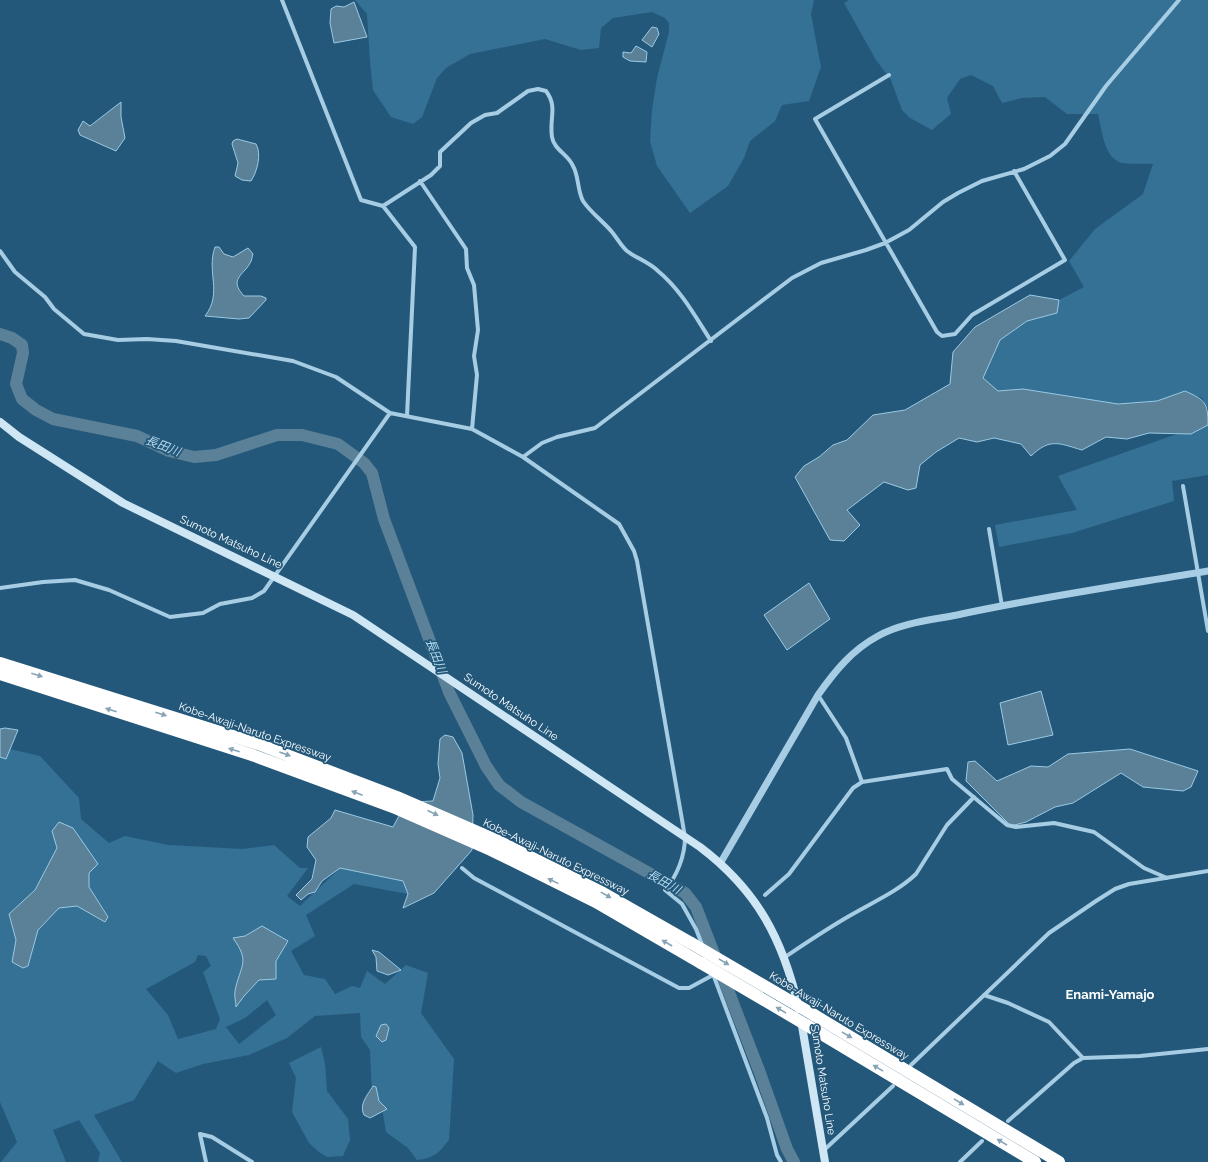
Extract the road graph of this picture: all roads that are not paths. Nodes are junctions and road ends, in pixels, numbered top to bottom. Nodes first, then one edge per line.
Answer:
1 (282, 0) edge
2 (1179, 0) edge
3 (889, 75) dead end
4 (1014, 171) junction
5 (420, 181) junction
6 (383, 206) junction
7 (885, 243) junction
8 (0, 251) edge
9 (711, 341) junction
10 (390, 413) junction
11 (407, 416) junction
12 (0, 422) edge
13 (472, 429) junction
14 (523, 456) junction
15 (1183, 486) dead end
16 (989, 529) dead end
17 (1208, 571) edge
18 (1197, 573) junction
19 (276, 576) junction
20 (0, 588) edge
21 (1002, 606) junction
22 (1208, 631) edge
23 (0, 663) edge
24 (0, 674) edge
25 (818, 695) junction
26 (862, 782) junction
27 (974, 797) junction
28 (395, 802) junction
29 (685, 837) junction
30 (494, 845) junction
31 (721, 862) junction
32 (462, 868) dead end
33 (1208, 871) edge
34 (1168, 878) junction
35 (765, 895) dead end
36 (785, 957) junction
37 (713, 975) junction
38 (984, 995) junction
39 (1208, 1049) edge
40 (1083, 1058) junction
41 (911, 1065) dead end
42 (892, 1086) dead end
43 (1008, 1121) dead end
44 (982, 1141) dead end
45 (823, 1151) junction
46 (206, 1162) edge
47 (252, 1162) edge
48 (782, 1162) edge
49 (825, 1162) edge
50 (960, 1162) edge
51 (1035, 1162) edge
52 (1059, 1162) edge

1 - 6 street
2 - 4 street
3 - 7 street
4 - 7 street
4 - 7 street
5 - 6 street
5 - 9 street
5 - 13 street
6 - 11 street
7 - 9 street
8 - 10 street
9 - 14 street
10 - 11 street
10 - 19 street
11 - 13 street
12 - 19 main road, Sumoto Matsuho Line
13 - 14 street
14 - 29 street
15 - 18 street
16 - 21 street
17 - 18 street
18 - 21 street
18 - 22 street
19 - 20 street
19 - 29 main road, Sumoto Matsuho Line
21 - 25 street
23 -> 28 highway, Kobe-Awaji-Naruto Expressway
28 -> 24 highway, Kobe-Awaji-Naruto Expressway
25 - 26 street
25 - 31 street
26 - 27 street
26 - 35 street
27 - 34 street
27 - 36 street
28 - 30 highway, Kobe-Awaji-Naruto Expressway
29 - 31 main road, Sumoto Matsuho Line
29 - 37 street
51 -> 30 highway, Kobe-Awaji-Naruto Expressway, bridge
30 -> 52 highway, Kobe-Awaji-Naruto Expressway, bridge
31 - 36 main road, Sumoto Matsuho Line
32 - 37 street
33 - 34 street
34 - 38 street
36 - 45 main road, Sumoto Matsuho Line
37 - 48 street
38 - 40 street
38 - 41 street
39 - 40 street
40 - 43 street
42 - 45 street
44 - 50 street
45 - 49 main road, Sumoto Matsuho Line
46 - 47 street

